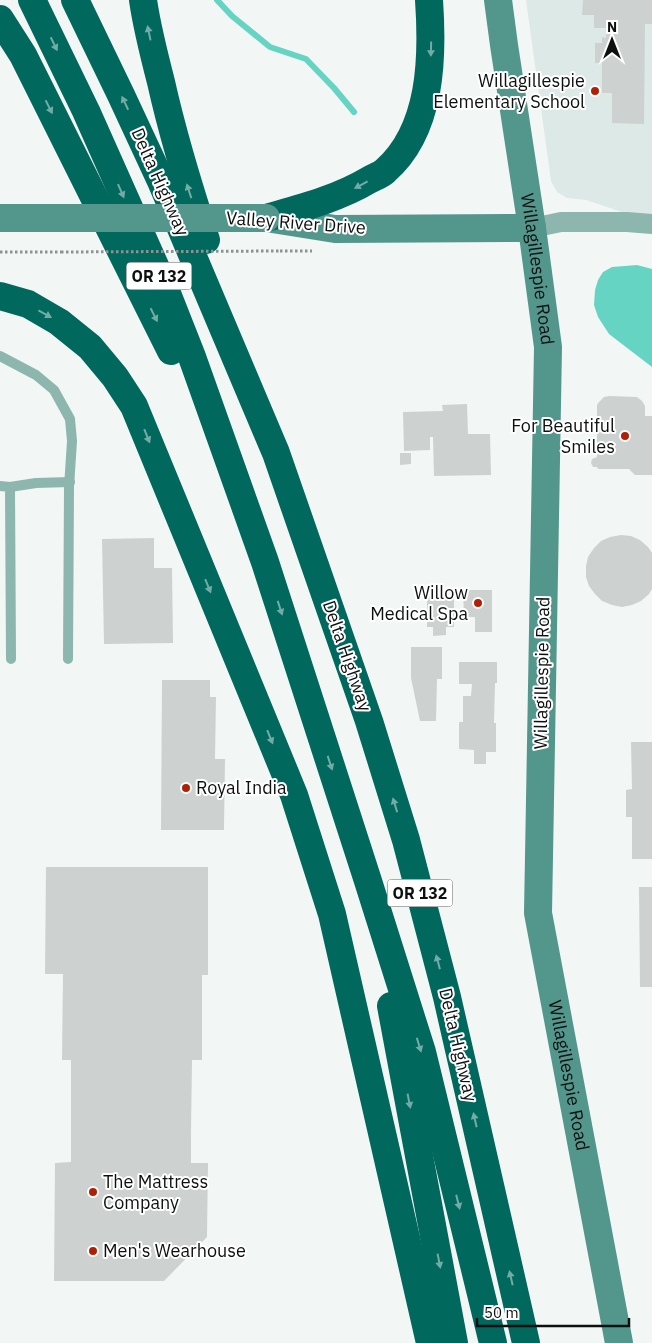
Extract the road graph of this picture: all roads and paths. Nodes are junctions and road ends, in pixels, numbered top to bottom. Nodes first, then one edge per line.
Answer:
1 (32, 0) edge
2 (75, 0) edge
3 (143, 0) edge
4 (429, 0) edge
5 (498, 0) edge
6 (0, 19) edge
7 (0, 218) edge
8 (266, 218) junction
9 (652, 224) edge
10 (532, 228) junction
11 (280, 251) dead end
12 (0, 252) edge
13 (0, 296) edge
14 (0, 356) edge
15 (276, 453) junction
16 (70, 482) junction
17 (5, 486) edge
18 (265, 562) junction
19 (12, 659) dead end
20 (68, 659) dead end
21 (368, 881) junction
22 (430, 1343) edge
23 (454, 1343) edge
24 (493, 1343) edge
25 (526, 1343) edge
26 (619, 1343) edge

1 -> 18 highway, OR 132
15 -> 2 highway, Delta Highway / OR 132
15 -> 3 highway
4 -> 8 highway
5 - 10 street, Willagillespie Road
6 -> 18 highway
7 - 8 street, Valley River Drive, bridge
8 - 10 street, Valley River Drive
9 - 10 street
10 - 26 street, Willagillespie Road
11 - 12 path, Valley River Drive, bridge
13 -> 22 highway
14 - 16 lane
25 -> 15 highway, Delta Highway / OR 132
16 - 17 lane
16 - 20 lane
17 - 19 lane
18 -> 21 highway, OR 132
21 -> 23 highway
21 -> 24 highway

